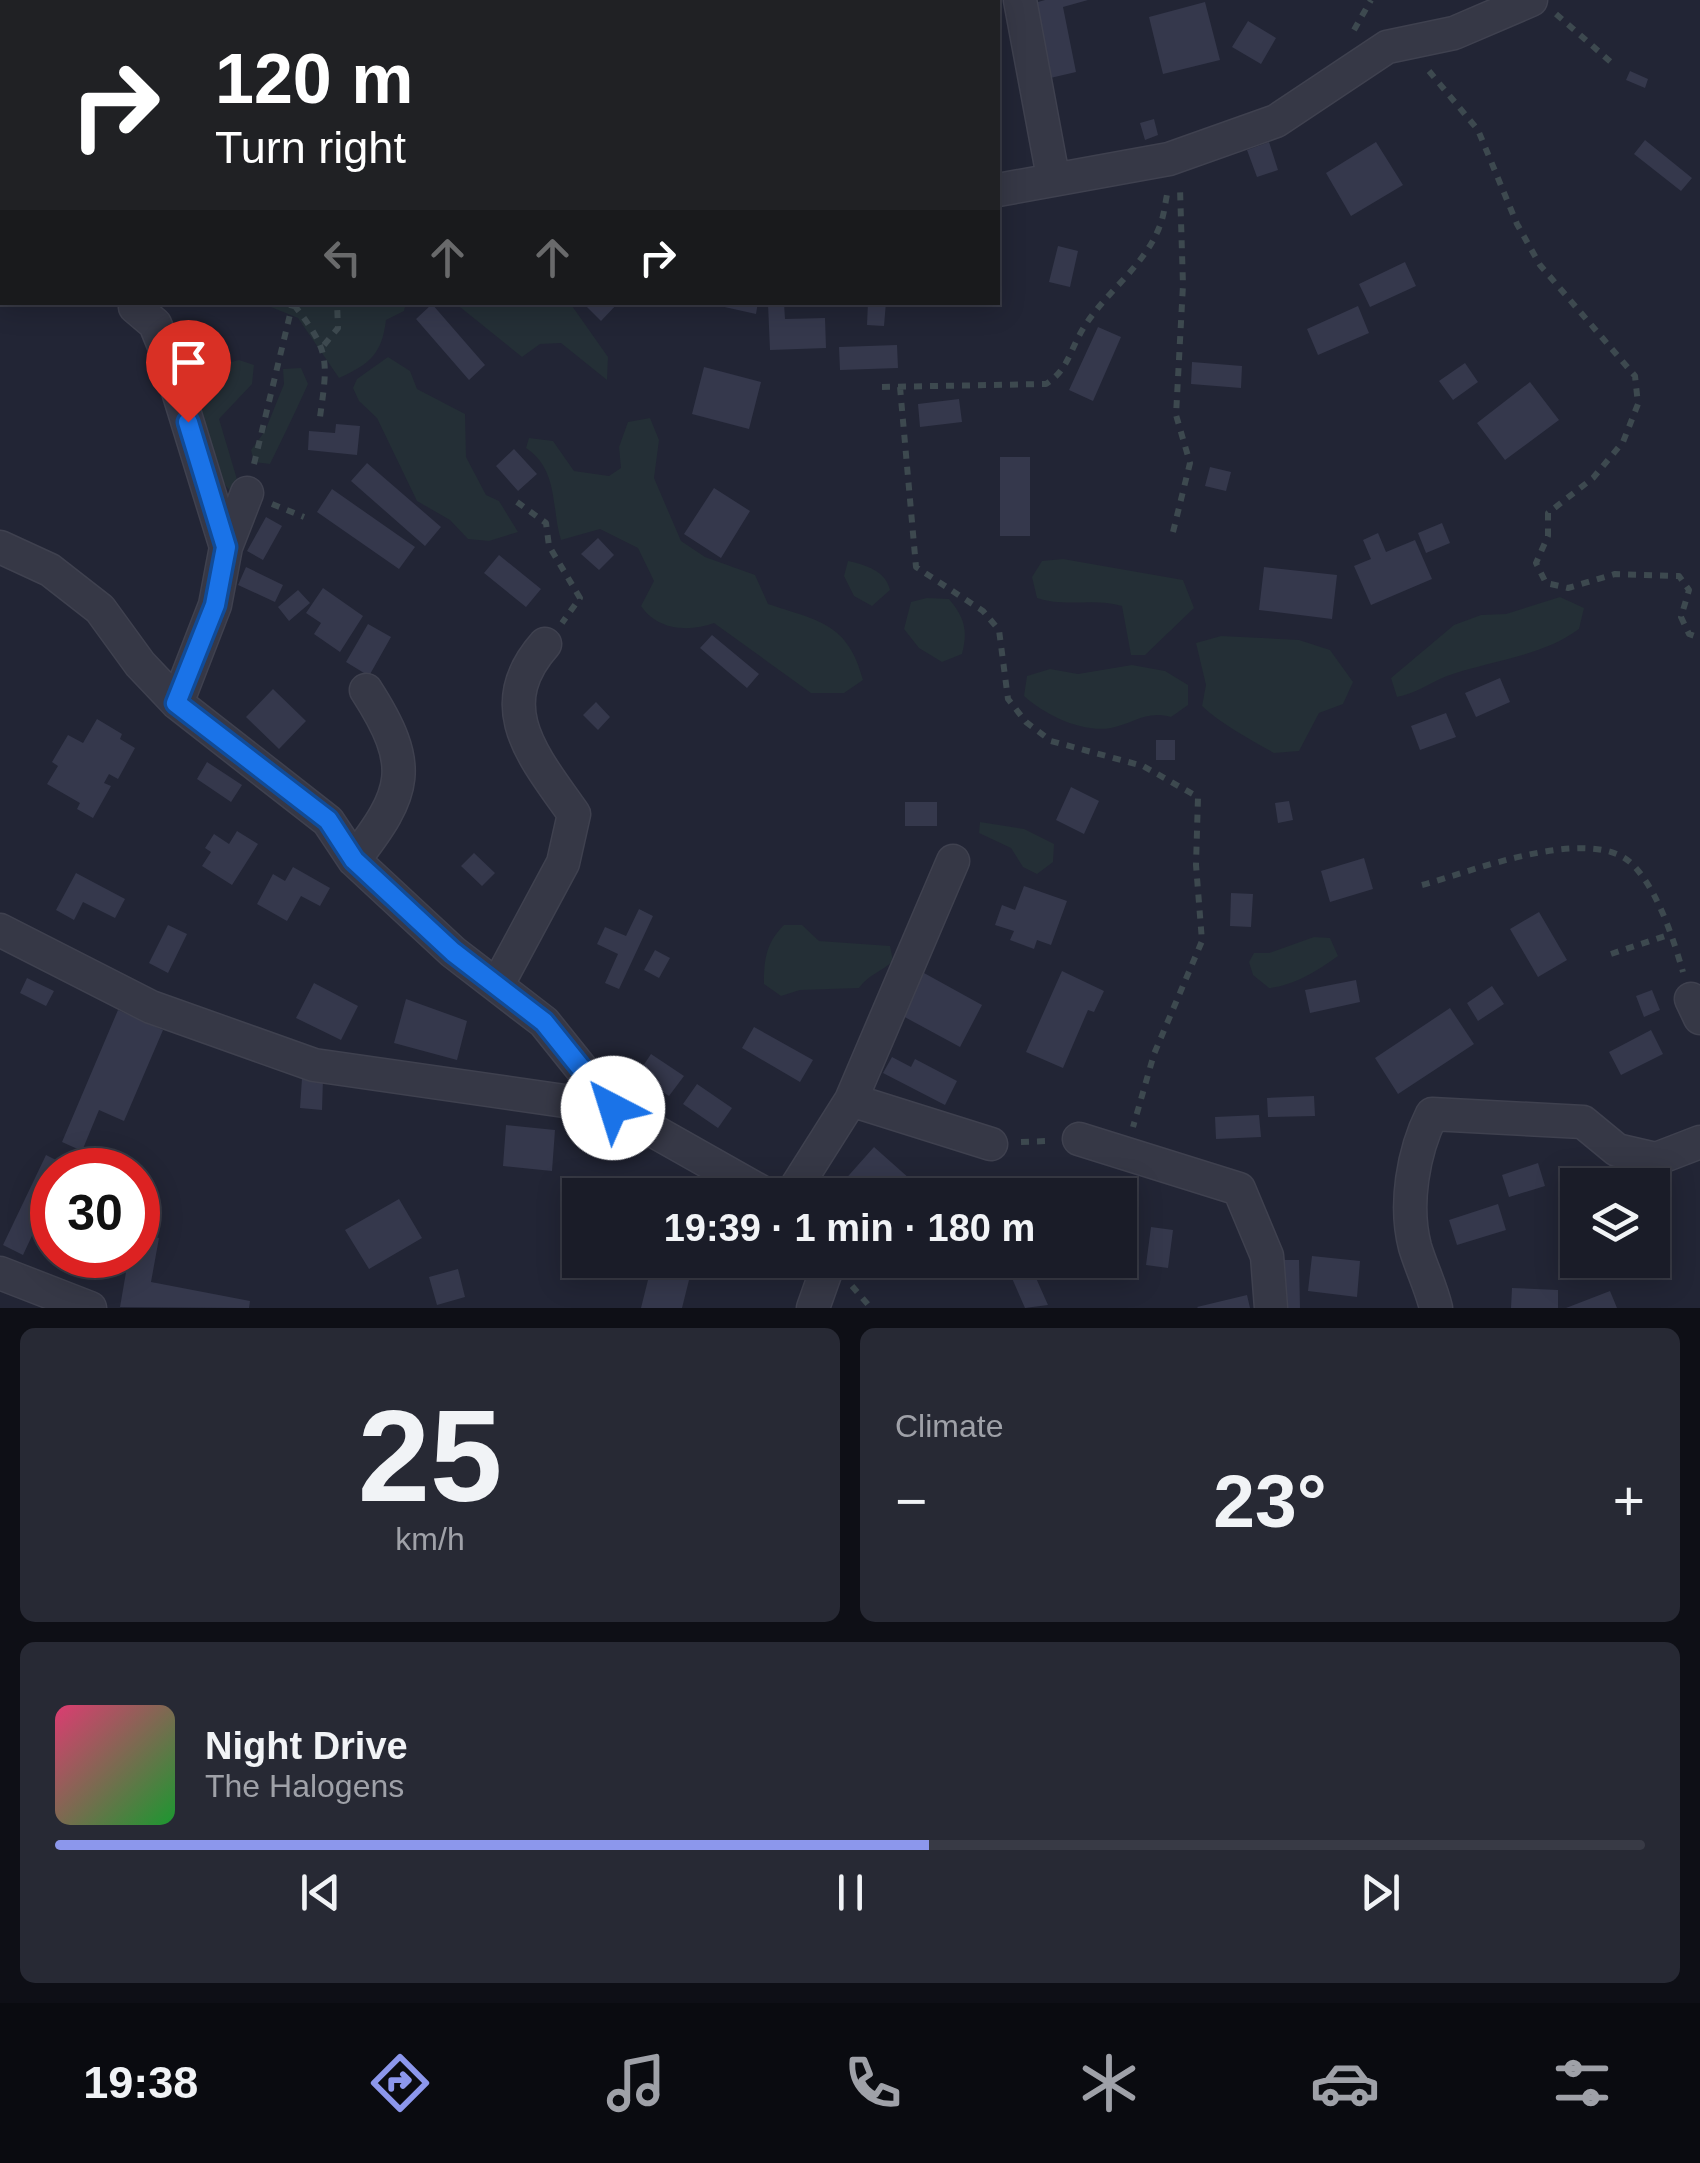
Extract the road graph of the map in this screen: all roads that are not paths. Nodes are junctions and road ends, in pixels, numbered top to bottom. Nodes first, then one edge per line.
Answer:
1 (1020, 0) edge
2 (1543, 6) edge
3 (1053, 177) junction
4 (1000, 190) edge
5 (135, 307) dead end
6 (246, 493) road end
7 (0, 547) edge
8 (226, 547) junction
9 (545, 644) road end
10 (366, 690) dead end
11 (176, 703) junction
12 (354, 860) junction
13 (953, 861) dead end
14 (0, 930) edge
15 (498, 984) junction
16 (851, 1100) junction
17 (613, 1108) junction
18 (1079, 1139) road end
19 (1700, 1142) edge
20 (990, 1144) road end
21 (1646, 1168) edge
22 (1659, 1168) edge
23 (737, 1178) edge
24 (802, 1178) edge
25 (0, 1274) edge
26 (824, 1278) edge
27 (90, 1308) edge
28 (814, 1308) edge
29 (1270, 1308) edge
30 (1436, 1308) edge

1 - 3 street
2 - 3 street
3 - 4 street
5 - 8 street
6 - 8 street
7 - 11 street
8 - 11 street
9 - 15 street
10 - 12 street
11 - 12 street
12 - 15 street
13 - 16 street
14 - 17 street
15 - 17 street
16 - 20 street
16 - 24 street
17 - 23 street
18 - 29 street
19 - 22 street
21 - 30 street
25 - 27 street
26 - 28 street

